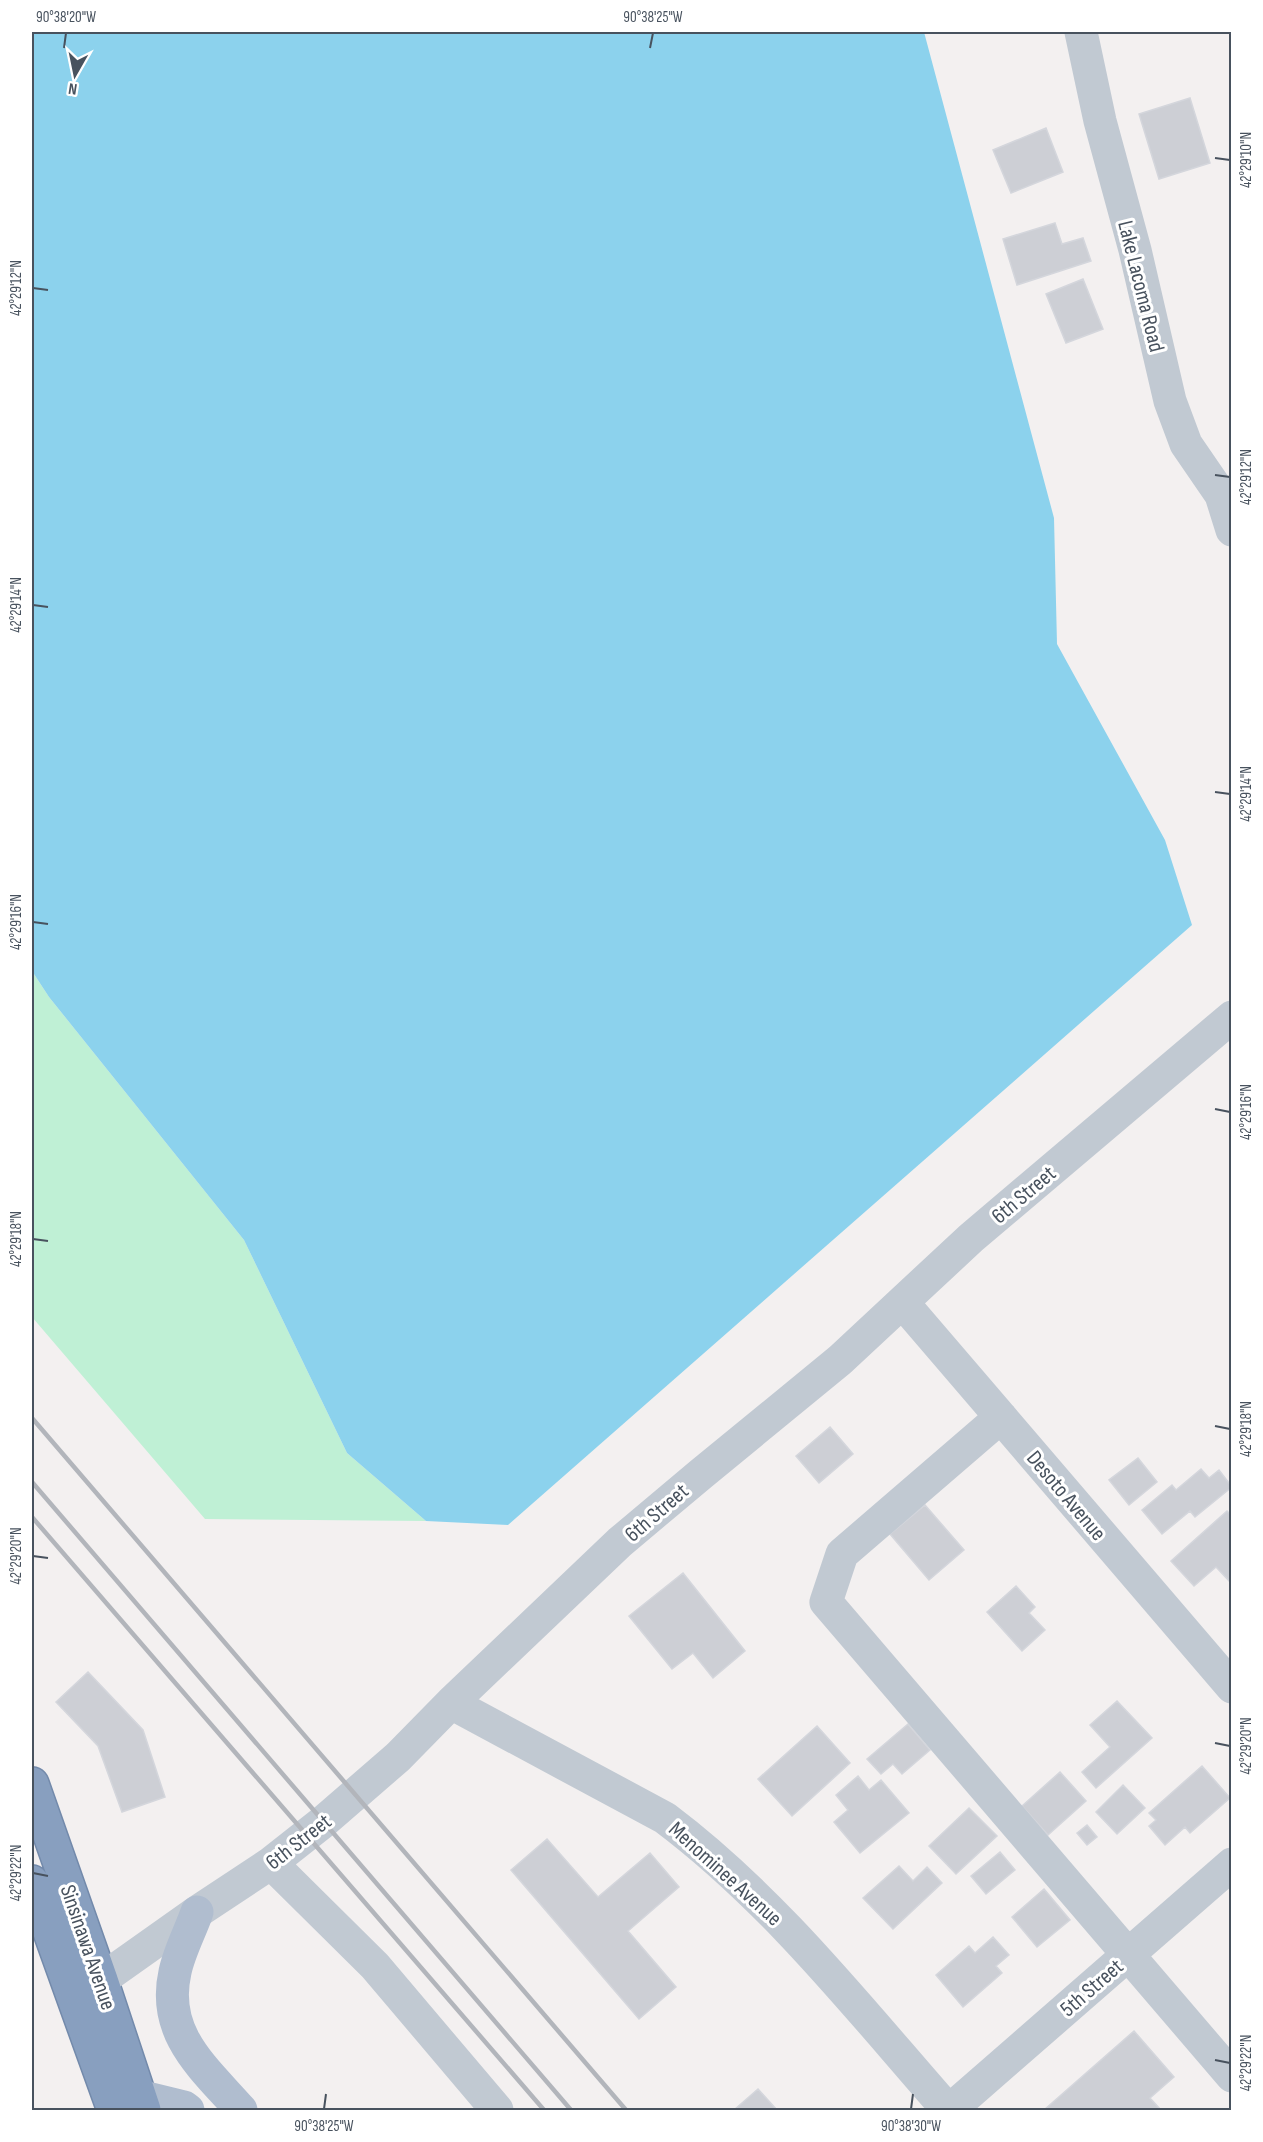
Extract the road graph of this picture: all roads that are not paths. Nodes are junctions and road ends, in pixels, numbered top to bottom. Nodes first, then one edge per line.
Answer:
1 (1081, 32) edge
2 (1232, 530) edge
3 (1232, 1017) edge
4 (903, 1303) junction
5 (1001, 1417) junction
6 (1232, 1688) edge
7 (451, 1703) junction
8 (32, 1784) edge
9 (271, 1863) junction
10 (1232, 1864) edge
11 (32, 1882) edge
12 (197, 1912) junction
13 (1128, 1955) junction
14 (101, 1980) junction
15 (73, 1996) junction
16 (1232, 2076) edge
17 (127, 2105) edge
18 (188, 2110) edge
19 (241, 2110) edge
20 (497, 2110) edge
21 (949, 2110) edge

1 - 2 street, Lake Lacoma Road
3 - 4 street, 6th Street
4 - 5 street, Desoto Avenue
4 - 7 street, 6th Street
5 - 6 street, Desoto Avenue
5 - 13 street
7 - 9 street, 6th Street
7 - 21 street, Menominee Avenue
8 - 14 highway, Sinsinawa Avenue
9 - 12 street, 6th Street
9 - 20 street
10 - 13 street, 5th Street
11 - 15 highway, Sinsinawa Avenue
12 - 14 street, 6th Street
12 - 19 main road
13 - 16 street
13 - 21 street, 5th Street
14 - 15 street, 6th Street
14 - 17 highway, Sinsinawa Avenue
15 - 17 highway, Sinsinawa Avenue
17 - 18 main road

